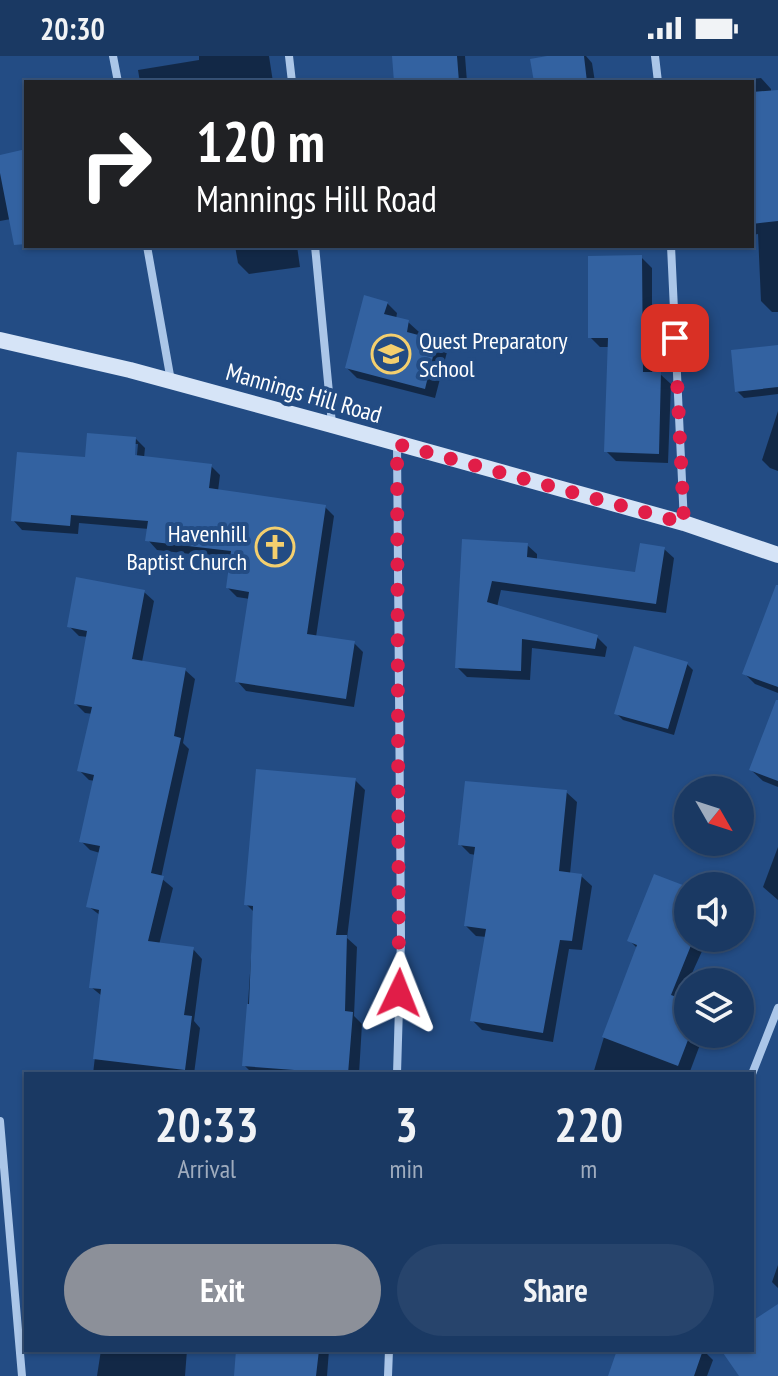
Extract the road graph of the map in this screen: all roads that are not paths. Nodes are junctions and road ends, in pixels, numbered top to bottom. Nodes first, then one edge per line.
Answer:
1 (113, 56) edge
2 (289, 56) edge
3 (655, 56) edge
4 (118, 80) edge
5 (292, 80) edge
6 (658, 80) edge
7 (147, 248) edge
8 (315, 248) edge
9 (671, 248) edge
10 (0, 340) edge
11 (171, 381) junction
12 (332, 425) junction
13 (397, 444) junction
14 (684, 523) junction
15 (778, 555) edge
16 (778, 1008) edge
17 (397, 1072) edge
18 (753, 1072) edge
19 (0, 1121) edge
20 (389, 1352) edge
21 (22, 1376) edge
22 (388, 1376) edge

1 - 4 street
2 - 5 street
3 - 6 street
7 - 11 street
8 - 12 street
9 - 14 street
10 - 11 main road, Mannings Hill Road
11 - 12 main road, Mannings Hill Road
12 - 13 main road, Mannings Hill Road
13 - 14 main road, Mannings Hill Road
13 - 17 street
14 - 15 main road, Mannings Hill Road
16 - 18 street
19 - 21 street
20 - 22 street

